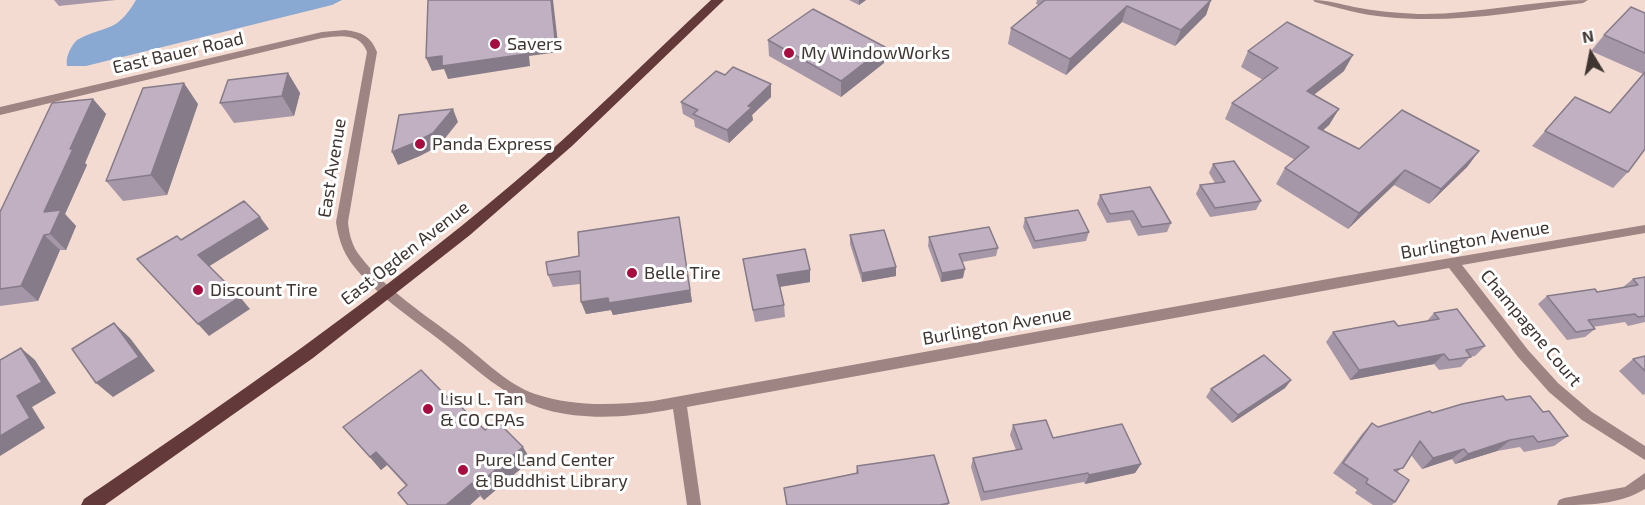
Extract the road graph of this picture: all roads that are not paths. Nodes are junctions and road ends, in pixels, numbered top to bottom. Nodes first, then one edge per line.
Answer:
1 (718, 0) edge
2 (1318, 0) edge
3 (1583, 0) edge
4 (364, 38) joint
5 (0, 111) edge
6 (1645, 229) edge
7 (1452, 262) junction
8 (388, 292) junction
9 (679, 401) junction
10 (1645, 454) edge
11 (1645, 480) edge
12 (90, 505) edge
13 (694, 505) edge
14 (1564, 505) edge

1 - 8 main road, East Ogden Avenue
2 - 3 street
4 - 5 street, East Bauer Road
4 - 8 street, East Avenue
6 - 7 street, Burlington Avenue
7 - 9 street, Burlington Avenue
7 - 10 street, Champagne Court
8 - 9 street, Burlington Avenue
8 - 12 main road, East Ogden Avenue
9 - 13 street
11 - 14 street

